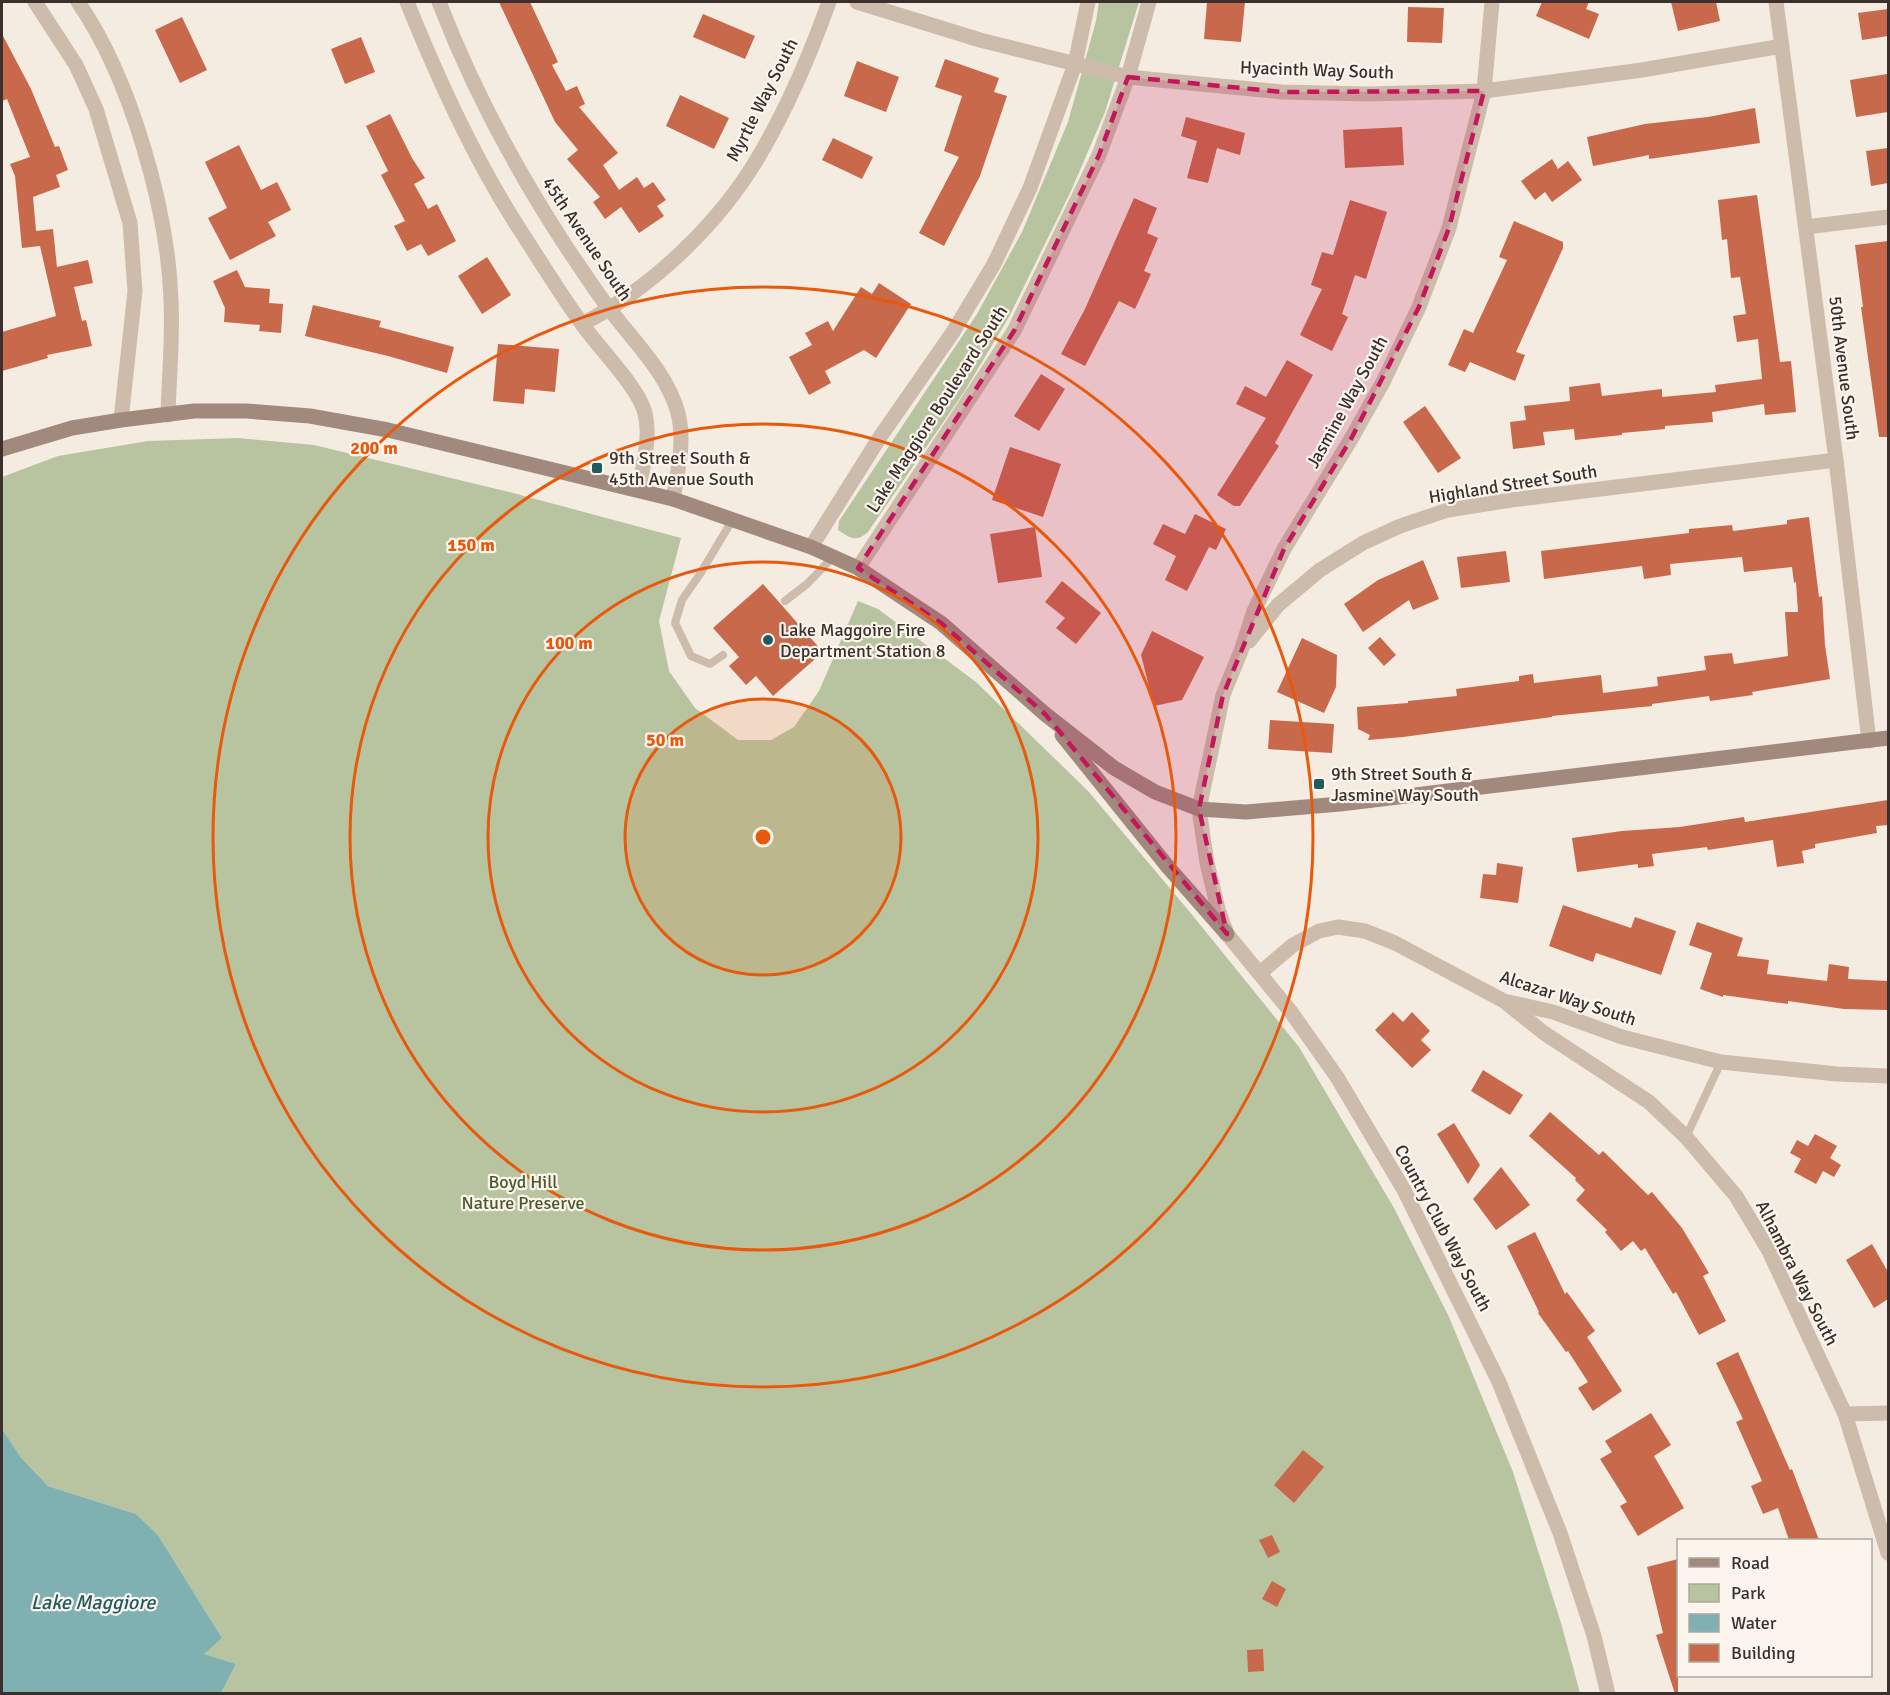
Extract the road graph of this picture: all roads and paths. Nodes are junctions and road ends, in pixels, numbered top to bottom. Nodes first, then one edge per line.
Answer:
1 (35, 2) edge
2 (78, 2) edge
3 (407, 2) edge
4 (439, 2) edge
5 (829, 2) edge
6 (857, 2) edge
7 (1088, 2) edge
8 (1149, 2) edge
9 (1492, 2) edge
10 (1776, 2) edge
11 (1782, 46) junction
12 (1075, 64) junction
13 (1128, 77) junction
14 (1484, 91) junction
15 (1888, 217) edge
16 (1806, 227) junction
17 (610, 310) junction
18 (582, 324) junction
19 (168, 415) junction
20 (122, 420) junction
21 (2, 449) edge
22 (1836, 460) junction
23 (639, 489) junction
24 (673, 499) junction
25 (733, 519) junction
26 (811, 547) junction
27 (833, 557) junction
28 (858, 568) junction
29 (785, 601) dead end
30 (1241, 651) junction
31 (723, 655) dead end
32 (1045, 714) junction
33 (1888, 738) edge
34 (1869, 741) junction
35 (1199, 809) junction
36 (1227, 934) junction
37 (1260, 973) junction
38 (1504, 1002) junction
39 (1721, 1062) junction
40 (1888, 1076) edge
41 (1686, 1137) junction
42 (1888, 1413) edge
43 (1845, 1414) junction
44 (1888, 1553) edge
45 (1608, 1694) edge

1 - 20 street
2 - 19 street
3 - 18 street
4 - 17 street, 45th Avenue South
5 - 17 street, Myrtle Way South
6 - 12 street, Hyacinth Way South
7 - 12 street, Lake Maggiore Boulevard South
8 - 13 street, Lake Maggiore Boulevard South
9 - 14 street, Jasmine Way South
10 - 11 street, 50th Avenue South
11 - 14 street, Hyacinth Way South
11 - 16 street, 50th Avenue South
12 - 13 street, Hyacinth Way South
12 - 26 street, Lake Maggiore Boulevard South
13 - 14 street, Hyacinth Way South
13 - 28 street, Lake Maggiore Boulevard South
14 - 30 street, Jasmine Way South
15 - 16 street
16 - 22 street, 50th Avenue South
17 - 18 street, Myrtle Way South
17 - 24 street, 45th Avenue South
18 - 23 street
19 - 20 main road
19 - 23 main road
20 - 21 main road
22 - 30 street, Highland Street South
22 - 34 street, 50th Avenue South
23 - 24 main road
24 - 25 main road
25 - 26 main road
25 - 31 lane
26 - 27 main road
27 - 28 main road
27 - 29 lane
28 - 32 main road
30 - 35 street, Jasmine Way South
32 - 35 main road
32 - 36 main road
33 - 34 main road
34 - 35 main road
35 - 36 street, Country Club Way South
36 - 37 street, Country Club Way South
37 - 38 street, Alcazar Way South
37 - 45 street, Country Club Way South
38 - 39 street, Alcazar Way South
38 - 41 street, Alhambra Way South
39 - 40 street, Alcazar Way South
39 - 41 lane
41 - 43 street, Alhambra Way South
42 - 43 street
43 - 44 street, Alhambra Way South

